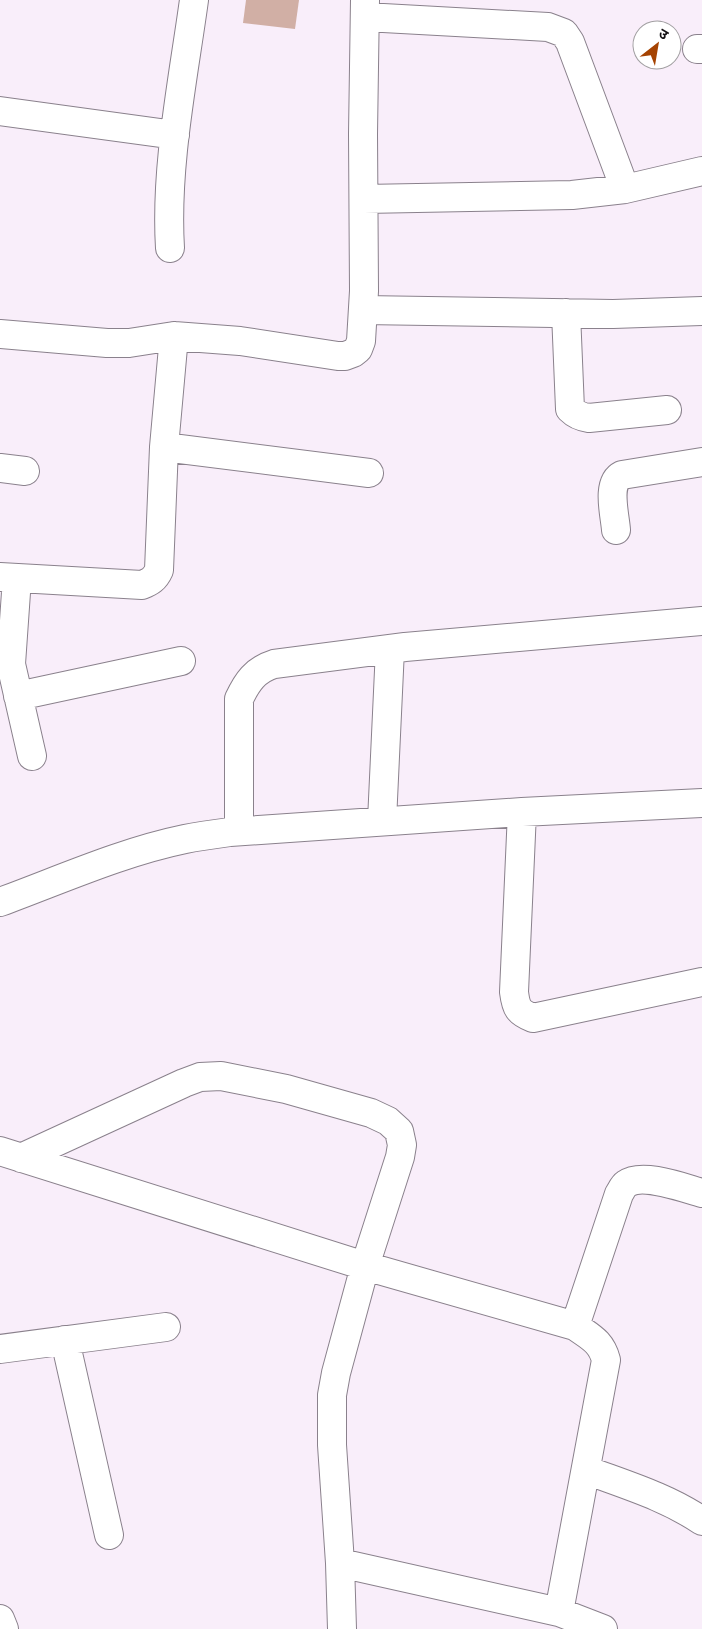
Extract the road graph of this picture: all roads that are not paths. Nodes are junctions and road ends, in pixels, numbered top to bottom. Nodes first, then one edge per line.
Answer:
1 (194, 0) edge
2 (365, 8) edge
3 (0, 111) edge
4 (176, 136) junction
5 (702, 171) edge
6 (625, 189) junction
7 (364, 199) junction
8 (170, 248) dead end
9 (363, 310) junction
10 (702, 311) edge
11 (566, 313) junction
12 (0, 334) edge
13 (174, 336) junction
14 (667, 410) dead end
15 (164, 447) junction
16 (702, 462) edge
17 (369, 473) dead end
18 (616, 530) dead end
19 (9, 578) edge
20 (702, 621) edge
21 (390, 648) junction
22 (181, 661) dead end
23 (18, 696) junction
24 (32, 756) dead end
25 (702, 803) edge
26 (522, 812) junction
27 (382, 821) junction
28 (239, 831) junction
29 (0, 902) edge
30 (702, 982) edge
31 (10, 1155) edge
32 (702, 1193) edge
33 (365, 1266) junction
34 (575, 1326) junction
35 (166, 1327) dead end
36 (66, 1340) junction
37 (0, 1349) edge
38 (586, 1470) junction
39 (702, 1521) edge
40 (109, 1535) dead end
41 (340, 1563) junction
42 (559, 1612) junction
43 (0, 1619) edge
44 (4, 1629) edge
45 (342, 1629) edge
46 (603, 1629) edge

1 - 4 street
2 - 6 street
2 - 7 street
3 - 4 street
4 - 8 street
5 - 6 street
6 - 7 street
7 - 9 street
9 - 11 street
9 - 13 street
10 - 11 street
11 - 14 street
12 - 13 street
13 - 15 street
15 - 17 street
15 - 19 street
16 - 18 street
19 - 23 street
20 - 21 street
21 - 27 street
21 - 28 street
22 - 23 street
23 - 24 street
25 - 26 street
26 - 27 street
26 - 30 street
27 - 28 street
28 - 29 street
31 - 33 street
31 - 33 street
32 - 34 street
33 - 34 street
33 - 41 street
34 - 38 street
35 - 36 street
36 - 37 street
36 - 40 street
38 - 39 street
38 - 42 street
41 - 42 street
41 - 45 street
42 - 46 street
43 - 44 street

